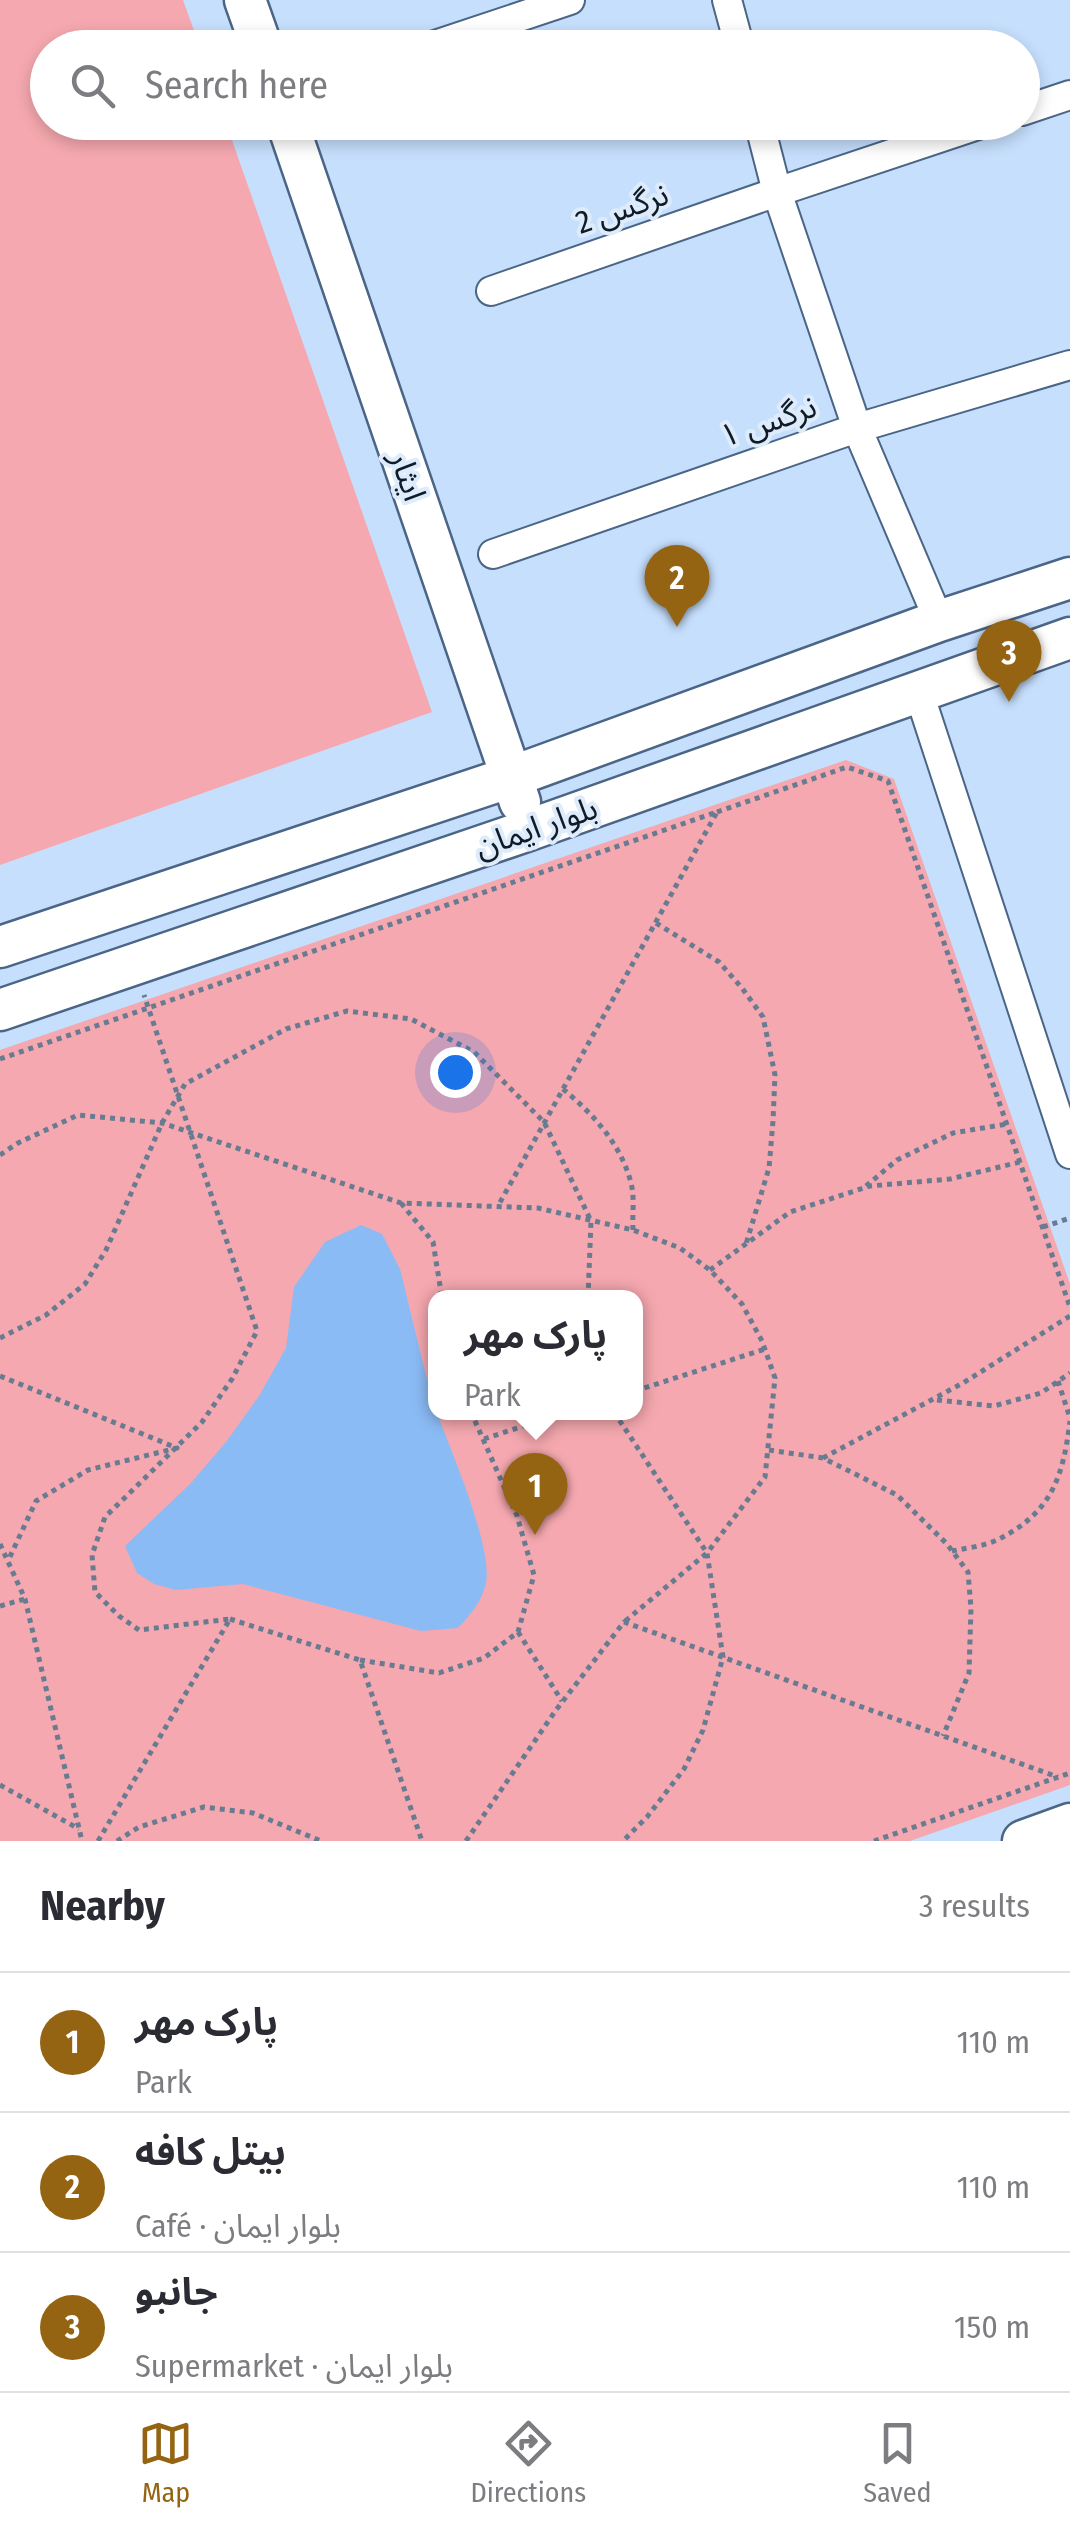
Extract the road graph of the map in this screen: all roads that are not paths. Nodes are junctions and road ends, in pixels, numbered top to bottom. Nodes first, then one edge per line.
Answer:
1 (245, 0) edge
2 (570, 0) edge
3 (728, 0) edge
4 (256, 30) edge
5 (480, 30) edge
6 (736, 30) edge
7 (1070, 96) edge
8 (1040, 105) edge
9 (293, 140) edge
10 (763, 140) edge
11 (933, 140) edge
12 (776, 192) junction
13 (491, 291) dead end
14 (1070, 365) edge
15 (857, 428) junction
16 (493, 554) dead end
17 (1070, 578) edge
18 (940, 622) junction
19 (1070, 638) edge
20 (918, 690) junction
21 (511, 777) junction
22 (529, 830) junction
23 (0, 947) edge
24 (0, 1010) edge
25 (1070, 1154) edge
26 (1070, 1824) edge
27 (1023, 1841) edge

1 - 4 street
2 - 5 street
3 - 6 street
7 - 8 street
9 - 21 street, ایثار
10 - 12 street
11 - 12 street, نرگس 2
12 - 13 street, نرگس 2
12 - 15 street
14 - 15 street, نرگس ۱
15 - 16 street, نرگس ۱
15 - 18 street
17 - 18 street, بلوار ایمان
18 - 21 street, بلوار ایمان
19 - 20 street, بلوار ایمان
20 - 22 street, بلوار ایمان
20 - 25 street
21 - 22 street, ایثار
21 - 23 street, بلوار ایمان
22 - 24 street, بلوار ایمان
26 - 27 street

